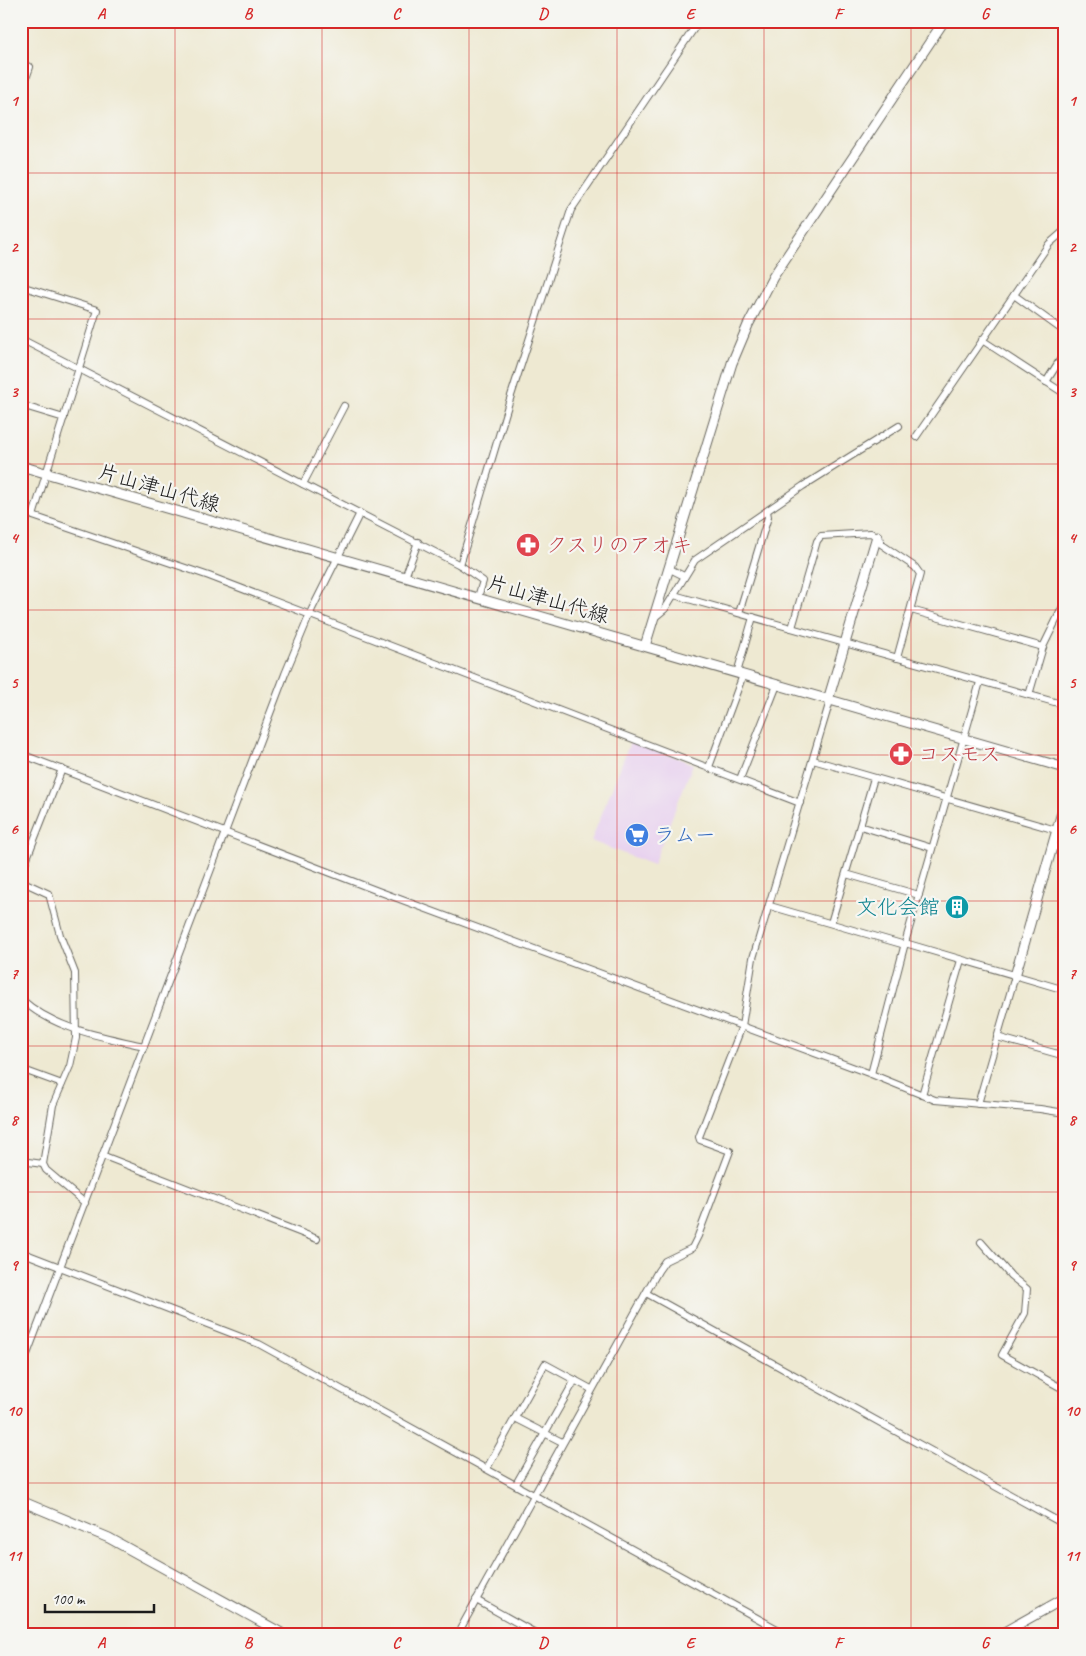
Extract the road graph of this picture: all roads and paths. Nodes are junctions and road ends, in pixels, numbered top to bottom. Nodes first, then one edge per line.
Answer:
1 (700, 21) edge
2 (944, 21) edge
3 (21, 64) edge
4 (21, 93) edge
5 (1063, 234) edge
6 (21, 286) edge
7 (1014, 295) junction
8 (1065, 332) edge
9 (21, 339) edge
10 (982, 340) junction
11 (1065, 352) edge
12 (80, 368) junction
13 (1046, 382) junction
14 (1065, 394) edge
15 (21, 405) edge
16 (344, 406) dead end
17 (64, 418) junction
18 (899, 426) dead end
19 (916, 437) dead end
20 (21, 466) edge
21 (47, 474) junction
22 (303, 484) junction
23 (767, 511) junction
24 (360, 513) junction
25 (877, 536) junction
26 (418, 542) junction
27 (336, 558) junction
28 (460, 564) junction
29 (668, 568) junction
30 (684, 576) junction
31 (405, 577) junction
32 (674, 595) junction
33 (478, 597) junction
34 (1065, 602) edge
35 (911, 610) junction
36 (739, 613) junction
37 (309, 615) junction
38 (753, 617) junction
39 (653, 618) junction
40 (792, 628) junction
41 (845, 644) junction
42 (645, 646) junction
43 (1042, 646) junction
44 (897, 658) junction
45 (740, 674) junction
46 (980, 682) junction
47 (778, 685) junction
48 (1029, 695) junction
49 (829, 700) junction
50 (1065, 705) edge
51 (964, 741) junction
52 (21, 754) edge
53 (813, 760) junction
54 (709, 767) junction
55 (1065, 768) edge
56 (62, 769) junction
57 (874, 778) junction
58 (740, 779) junction
59 (946, 798) junction
60 (1065, 802) edge
61 (800, 803) junction
62 (860, 826) junction
63 (1056, 830) junction
64 (226, 832) junction
65 (1052, 846) junction
66 (932, 848) junction
67 (1065, 850) edge
68 (21, 873) edge
69 (846, 874) junction
70 (21, 881) edge
71 (919, 895) junction
72 (770, 906) junction
73 (831, 923) junction
74 (905, 944) junction
75 (961, 960) junction
76 (1015, 976) junction
77 (1065, 990) edge
78 (21, 999) edge
79 (742, 1026) junction
80 (76, 1031) junction
81 (997, 1037) junction
82 (144, 1046) junction
83 (1065, 1056) edge
84 (21, 1069) edge
85 (871, 1074) junction
86 (62, 1084) junction
87 (922, 1095) junction
88 (978, 1104) junction
89 (1065, 1114) edge
90 (104, 1156) junction
91 (21, 1161) edge
92 (43, 1164) junction
93 (84, 1203) junction
94 (1065, 1204) edge
95 (1065, 1220) edge
96 (317, 1239) dead end
97 (981, 1242) dead end
98 (21, 1252) edge
99 (61, 1267) junction
100 (646, 1292) junction
101 (21, 1370) edge
102 (575, 1380) junction
103 (591, 1389) junction
104 (1065, 1390) edge
105 (515, 1418) junction
106 (544, 1434) junction
107 (562, 1442) junction
108 (487, 1468) junction
109 (516, 1484) junction
110 (534, 1494) junction
111 (21, 1501) edge
112 (1065, 1525) edge
113 (1065, 1598) edge
114 (476, 1600) junction
115 (285, 1635) edge
116 (457, 1635) edge
117 (539, 1635) edge
118 (788, 1635) edge
119 (999, 1635) edge

1 - 28 street
2 - 29 street
3 - 4 street
5 - 7 street
6 - 12 street
7 - 8 street
7 - 10 street
9 - 12 street
10 - 13 street
10 - 19 street
11 - 13 street
12 - 17 street
12 - 22 street
13 - 14 street
15 - 17 street
16 - 22 street
17 - 21 street
18 - 23 street
20 - 21 street, 片山津山代線
21 - 27 street, 片山津山代線
21 - 37 street
22 - 24 street
23 - 30 street
23 - 36 street
24 - 26 street
24 - 27 street
25 - 35 street
25 - 40 street
25 - 41 street
26 - 28 street
26 - 31 street
27 - 31 street, 片山津山代線
27 - 37 street
28 - 33 street
29 - 30 street
29 - 39 street
30 - 32 street
31 - 33 street, 片山津山代線
32 - 36 street
32 - 39 street
33 - 42 street, 片山津山代線
34 - 43 street
35 - 43 street
35 - 44 street
36 - 38 street
37 - 54 street
37 - 64 street
38 - 40 street
38 - 45 street
39 - 42 street
40 - 41 street
41 - 44 street
41 - 49 street
42 - 45 street, 片山津山代線
43 - 48 street
44 - 46 street
45 - 47 street, 片山津山代線
45 - 54 street
46 - 48 street
46 - 51 street
47 - 49 street, 片山津山代線
47 - 58 street
48 - 50 street
49 - 51 street, 片山津山代線
49 - 53 street
51 - 55 street, 片山津山代線
51 - 59 street
52 - 56 street
53 - 57 street
53 - 61 street
54 - 58 street
56 - 64 street
56 - 68 street
57 - 59 street
57 - 62 street
58 - 61 street
59 - 63 street
59 - 66 street
60 - 63 street
61 - 72 street
62 - 66 street
62 - 69 street
63 - 65 street
64 - 79 street
64 - 82 street
65 - 67 street
65 - 76 street
66 - 71 street
69 - 71 street
69 - 73 street
70 - 80 street
71 - 74 street
72 - 73 street
72 - 79 street
73 - 74 street
74 - 75 street
74 - 85 street
75 - 76 street
75 - 87 street
76 - 77 street
76 - 81 street
78 - 80 street
79 - 85 street
79 - 100 street
80 - 82 street
80 - 86 street
81 - 83 street
81 - 88 street
82 - 90 street
84 - 86 street
85 - 87 street
86 - 92 street
87 - 88 street
88 - 89 street
90 - 93 street
90 - 96 street
91 - 92 street
92 - 93 street
93 - 99 street
94 - 95 street
97 - 104 street
98 - 99 street
99 - 101 street
99 - 108 street
100 - 103 street
100 - 112 street
102 - 103 street
102 - 105 street
102 - 106 street
103 - 107 street
105 - 106 street
105 - 108 street
106 - 107 street
106 - 109 street
107 - 110 street
108 - 109 street
109 - 110 street
110 - 114 street
110 - 118 street
111 - 115 street
113 - 119 street
114 - 116 street
114 - 117 street

